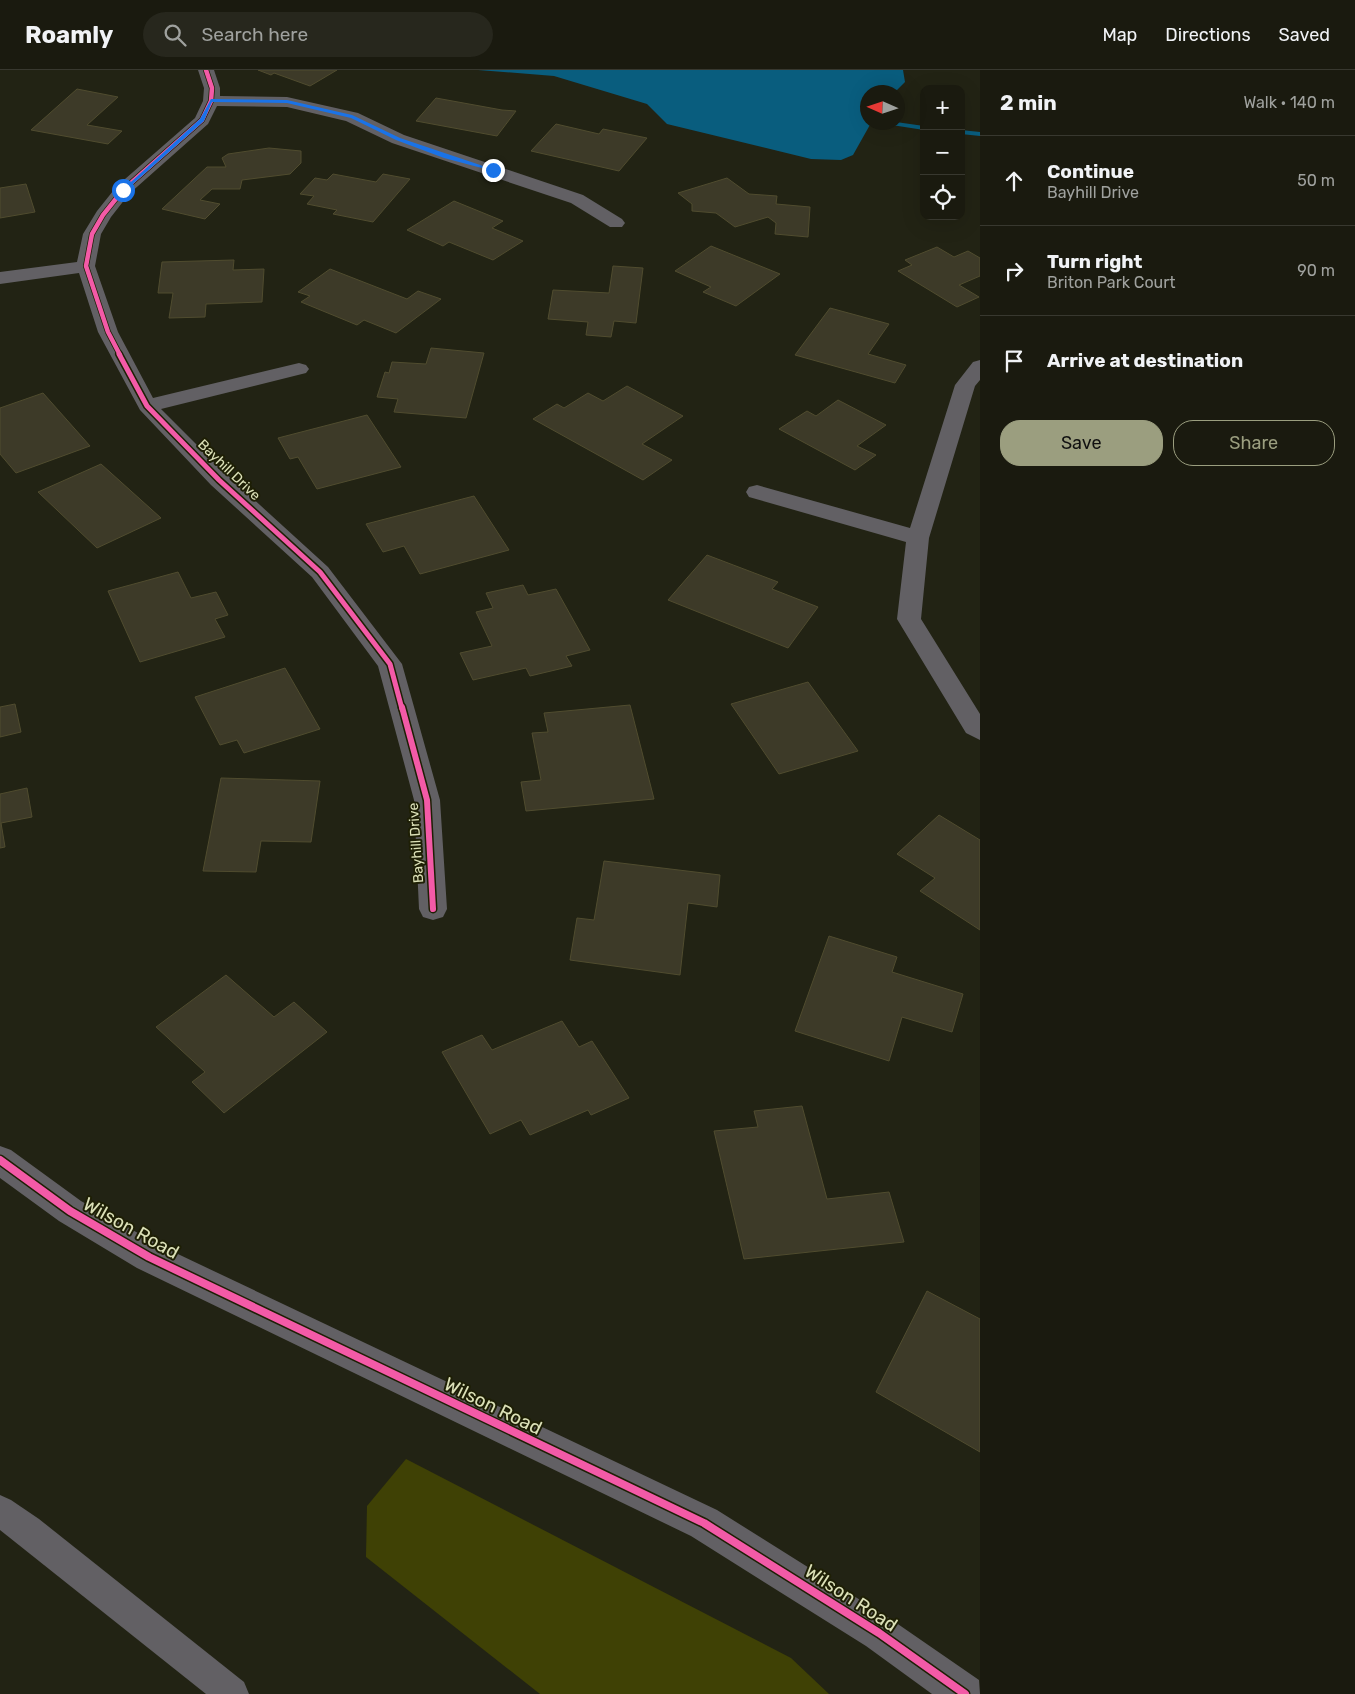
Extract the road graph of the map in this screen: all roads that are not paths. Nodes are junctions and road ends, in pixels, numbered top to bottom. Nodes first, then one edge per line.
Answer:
1 (206, 70) edge
2 (211, 101) junction
3 (616, 223) dead end
4 (86, 266) junction
5 (0, 278) edge
6 (980, 366) edge
7 (298, 369) dead end
8 (146, 406) junction
9 (757, 492) dead end
10 (918, 538) junction
11 (980, 730) edge
12 (433, 909) dead end
13 (0, 1160) edge
14 (0, 1510) edge
15 (232, 1694) edge
16 (965, 1694) edge

1 - 2 street
2 - 3 street
2 - 4 street, Bayhill Drive
4 - 5 street
4 - 8 street, Bayhill Drive
6 - 10 street
7 - 8 street
8 - 12 street, Bayhill Drive
9 - 10 street
10 - 11 street
13 - 16 street, Wilson Road
14 - 15 lane

